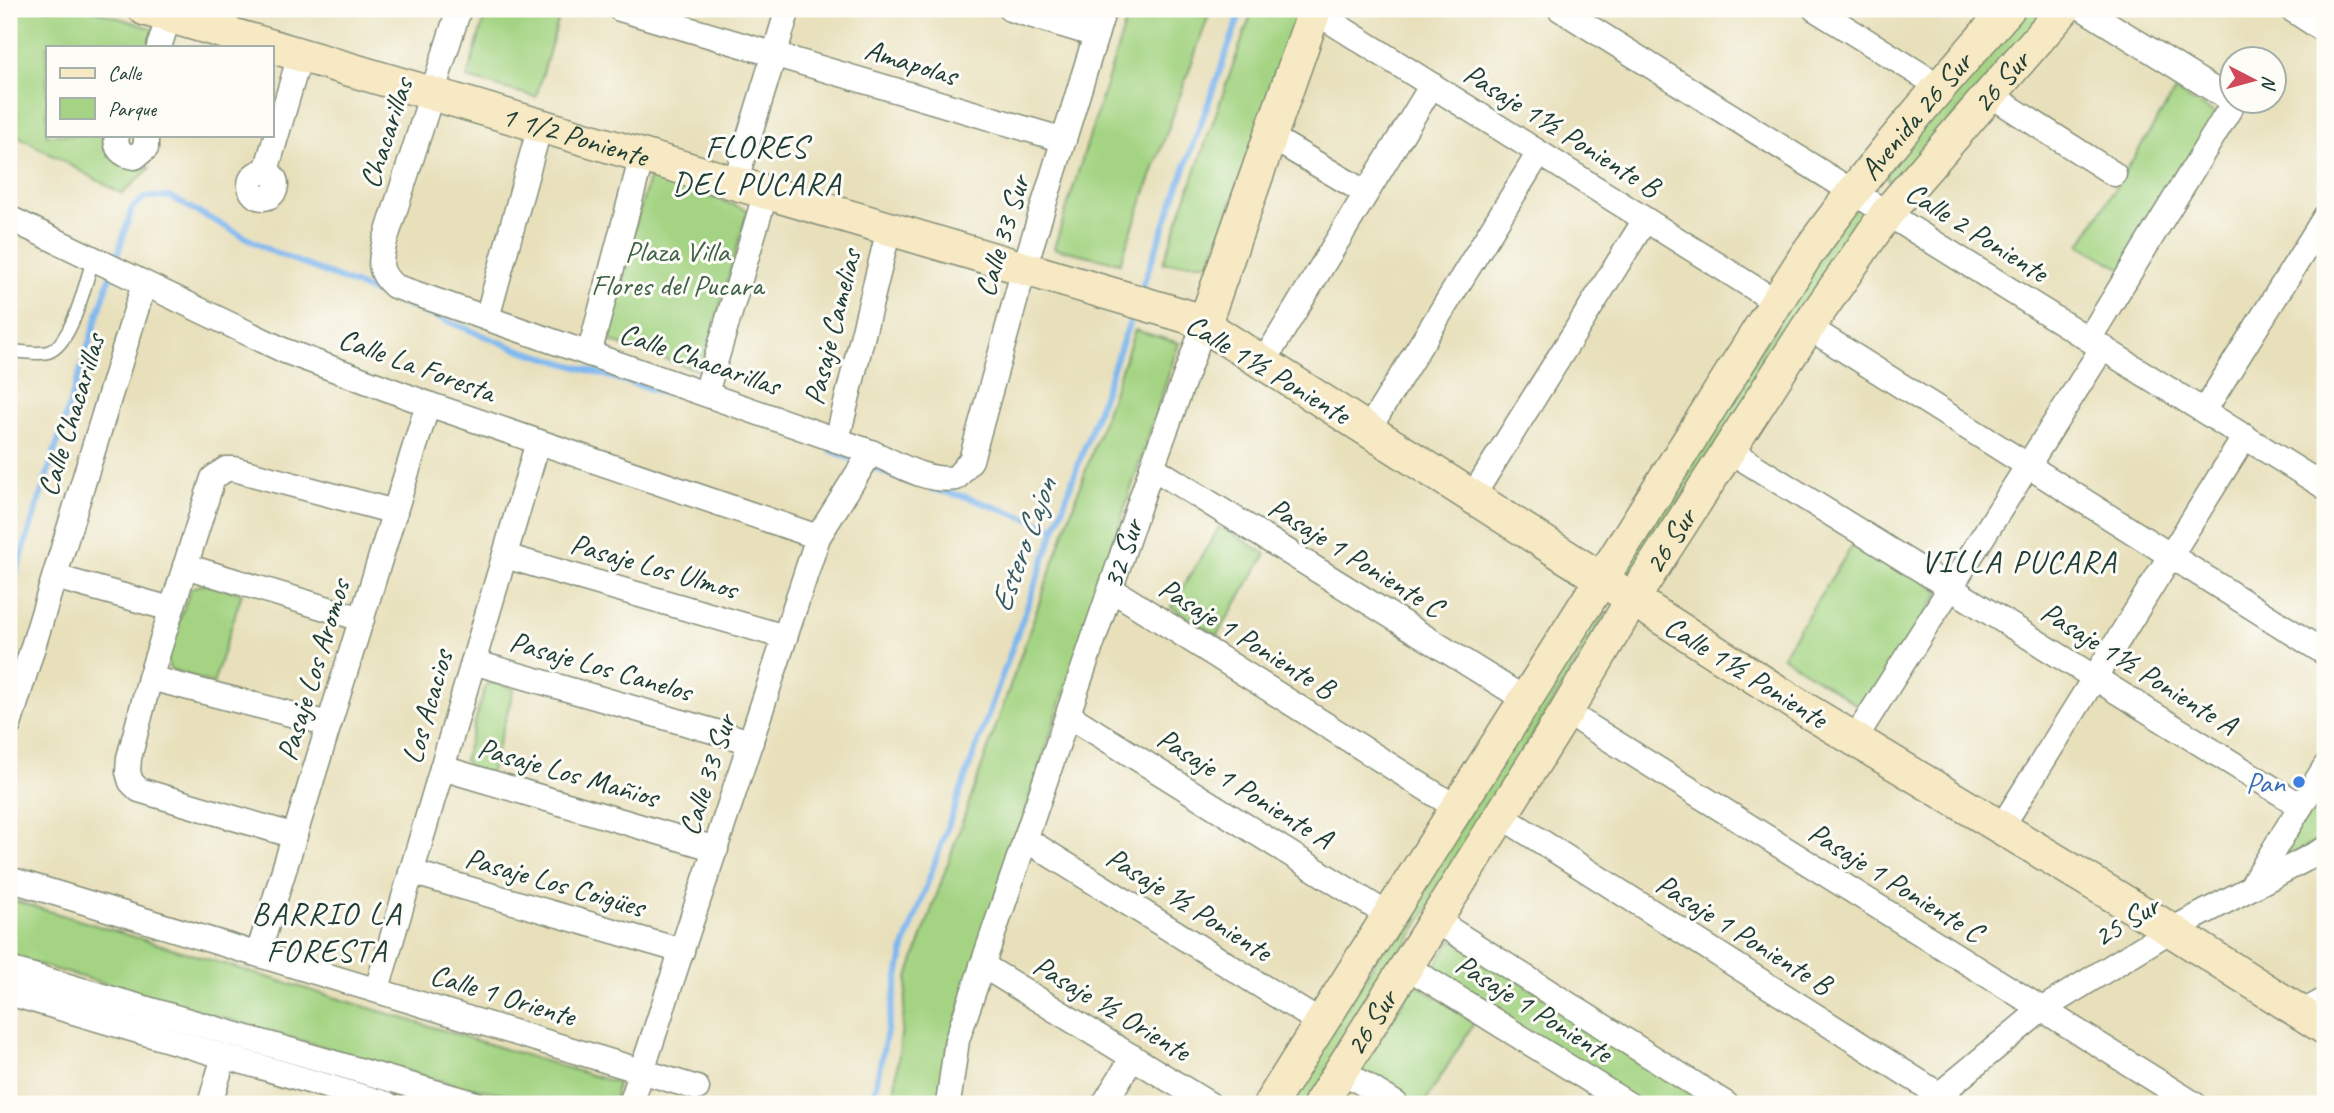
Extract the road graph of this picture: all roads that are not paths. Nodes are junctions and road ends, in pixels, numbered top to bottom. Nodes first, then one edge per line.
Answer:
1 (459, 9) edge
2 (620, 9) edge
3 (788, 9) edge
4 (1010, 9) edge
5 (1104, 9) edge
6 (1560, 9) edge
7 (2008, 9) edge
8 (2064, 9) edge
9 (2084, 9) edge
10 (2291, 9) edge
11 (1314, 10) edge
12 (1820, 10) edge
13 (157, 12) edge
14 (2325, 31) edge
15 (1096, 35) junction
16 (159, 46) edge
17 (270, 46) edge
18 (273, 47) edge
19 (300, 55) junction
20 (775, 55) junction
21 (1432, 85) junction
22 (1939, 86) junction
23 (2218, 91) edge
24 (431, 94) junction
25 (1989, 94) junction
26 (2225, 116) edge
27 (540, 126) junction
28 (117, 136) edge
29 (146, 136) edge
30 (1271, 137) junction
31 (1064, 140) junction
32 (1539, 153) junction
33 (642, 156) junction
34 (266, 171) dead end
35 (2114, 174) dead end
36 (734, 183) junction
37 (1852, 191) junction
38 (766, 192) junction
39 (1366, 193) junction
40 (1887, 213) junction
41 (2325, 217) edge
42 (9, 218) edge
43 (1645, 220) junction
44 (889, 229) junction
45 (97, 261) junction
46 (1024, 269) junction
47 (385, 278) joint
48 (136, 280) junction
49 (1085, 287) joint
50 (1778, 303) junction
51 (487, 318) junction
52 (1204, 325) junction
53 (1808, 327) junction
54 (2096, 343) junction
55 (9, 351) edge
56 (589, 354) junction
57 (1263, 363) junction
58 (706, 394) junction
59 (428, 404) junction
60 (2204, 411) junction
61 (1368, 430) junction
62 (2245, 436) junction
63 (837, 440) junction
64 (538, 442) junction
65 (1730, 451) junction
66 (871, 452) junction
67 (1152, 467) junction
68 (2028, 467) junction
69 (956, 478) joint
70 (2322, 478) edge
71 (1472, 498) junction
72 (395, 512) junction
73 (818, 537) junction
74 (505, 556) junction
75 (2171, 556) junction
76 (185, 566) junction
77 (55, 577) junction
78 (1601, 580) junction
79 (1111, 589) junction
80 (1951, 589) junction
81 (1632, 600) junction
82 (171, 610) junction
83 (362, 619) junction
84 (785, 637) junction
85 (2325, 653) edge
86 (473, 662) junction
87 (150, 678) junction
88 (2095, 678) junction
89 (1526, 701) junction
90 (1566, 712) junction
91 (1068, 715) junction
92 (329, 724) junction
93 (9, 725) edge
94 (1854, 740) junction
95 (751, 742) junction
96 (2325, 767) edge
97 (442, 768) junction
98 (2301, 806) junction
99 (1457, 808) junction
100 (1501, 816) junction
101 (2001, 828) junction
102 (295, 836) junction
103 (1025, 839) junction
104 (716, 849) junction
105 (2325, 849) edge
106 (411, 872) junction
107 (9, 879) edge
108 (2252, 886) junction
109 (1388, 915) junction
110 (1435, 920) junction
111 (2171, 930) junction
112 (682, 951) junction
113 (258, 954) junction
114 (982, 965) junction
115 (1406, 966) junction
116 (9, 969) edge
117 (377, 989) junction
118 (9, 993) edge
119 (2041, 1010) junction
120 (2317, 1014) edge
121 (1321, 1023) junction
122 (224, 1056) junction
123 (1133, 1057) junction
124 (1341, 1070) junction
125 (643, 1071) junction
126 (697, 1088) dead end
127 (347, 1099) edge
128 (1940, 1101) edge
129 (210, 1104) edge
130 (387, 1104) edge
131 (476, 1104) edge
132 (631, 1104) edge
133 (948, 1104) edge
134 (1104, 1104) edge
135 (1209, 1104) edge
136 (1270, 1104) edge
137 (1320, 1104) edge
138 (1396, 1104) edge
139 (1628, 1104) edge
140 (1726, 1104) edge
141 (2194, 1104) edge

1 - 24 street, Chacarillas
2 - 20 street, Amapolas
3 - 20 street
4 - 15 street
5 - 15 street, Calle 33 Sur
6 - 37 street, Calle 2 Poniente
7 - 22 street, Avenida 26 Sur
8 - 25 street, 26 Sur
9 - 23 street
10 - 14 street
11 - 21 street, Pasaje 1½ Poniente B
11 - 30 street, 32 Sur
12 - 22 street
13 - 16 street
13 - 17 street, 1 1/2 Poniente
15 - 31 street, Calle 33 Sur
18 - 19 street, 1 1/2 Poniente
19 - 24 street, 1 1/2 Poniente
19 - 34 street
20 - 31 street, Amapolas
20 - 36 street
21 - 32 street, Pasaje 1½ Poniente B
21 - 39 street
22 - 37 street, Avenida 26 Sur
24 - 27 street, 1 1/2 Poniente
24 - 47 street, Chacarillas
25 - 35 street
25 - 40 street, 26 Sur
26 - 54 street
27 - 33 street, 1 1/2 Poniente
27 - 51 street
28 - 29 street
30 - 39 street
30 - 52 street, 32 Sur
31 - 46 street, Calle 33 Sur
32 - 43 street, Pasaje 1½ Poniente B
32 - 61 street
33 - 36 street, 1 1/2 Poniente
33 - 56 street
36 - 38 street, 1 1/2 Poniente
37 - 40 street, Calle 2 Poniente
37 - 50 street, 26 Sur
38 - 44 street, 1 1/2 Poniente
38 - 58 street
39 - 57 street
40 - 53 street, 26 Sur
40 - 54 street, Calle 2 Poniente
41 - 60 street
42 - 45 street, Calle La Foresta
43 - 50 street, Pasaje 1½ Poniente B
43 - 71 street
44 - 46 street, 1 1/2 Poniente
44 - 63 street, Pasaje Camelias
45 - 48 street, Calle La Foresta
45 - 55 lane
46 - 49 street, 1 1/2 Poniente
46 - 69 street, Calle 33 Sur
47 - 51 street, Calle Chacarillas
48 - 59 street, Calle La Foresta
48 - 77 street, Calle Chacarillas
49 - 52 street, Calle 1½ Poniente
50 - 78 street, 26 Sur
51 - 56 street, Calle Chacarillas
52 - 57 street, Calle 1½ Poniente
52 - 67 street, 32 Sur
53 - 65 street, 26 Sur
53 - 68 street
54 - 60 street, Calle 2 Poniente
54 - 68 street
56 - 58 street, Calle Chacarillas
57 - 61 street, Calle 1½ Poniente
58 - 63 street, Calle Chacarillas
59 - 64 street, Calle La Foresta
59 - 72 street, Pasaje Los Aromos
60 - 62 street, Calle 2 Poniente
61 - 71 street, Calle 1½ Poniente
62 - 70 street, Calle 2 Poniente
62 - 75 street
63 - 66 street, Calle Chacarillas
64 - 73 street, Calle La Foresta
64 - 74 street, Los Acacios
65 - 80 street, Pasaje 1½ Poniente A
65 - 81 street, 26 Sur
66 - 69 street, Calle Chacarillas
66 - 73 street, Calle 33 Sur
67 - 79 street, 32 Sur
67 - 89 street, Pasaje 1 Poniente C
68 - 75 street
68 - 80 street
71 - 78 street, Calle 1½ Poniente
72 - 76 street
72 - 83 street, Pasaje Los Aromos
73 - 84 street, Calle 33 Sur
74 - 84 street, Pasaje Los Ulmos
74 - 86 street, Los Acacios
75 - 85 street
75 - 88 street
76 - 82 street
76 - 83 street
77 - 82 street
77 - 93 street, Calle Chacarillas
78 - 81 street, Calle 1½ Poniente
78 - 89 street, 26 Sur
79 - 91 street, 32 Sur
79 - 99 street, Pasaje 1 Poniente B
80 - 88 street, Pasaje 1½ Poniente A
80 - 94 street
81 - 90 street, 26 Sur
81 - 94 street, Calle 1½ Poniente
82 - 87 street
83 - 92 street, Pasaje Los Aromos
84 - 95 street, Calle 33 Sur
86 - 95 street, Pasaje Los Canelos
86 - 97 street, Los Acacios
87 - 92 street
87 - 102 street
88 - 98 street, Pasaje 1½ Poniente A
88 - 101 street
89 - 99 street, 26 Sur
90 - 100 street, 26 Sur
90 - 119 street, Pasaje 1 Poniente C
91 - 103 street, 32 Sur
91 - 109 street, Pasaje 1 Poniente A
92 - 102 street, Pasaje Los Aromos
94 - 101 street, Calle 1½ Poniente
95 - 104 street, Calle 33 Sur
96 - 98 street
97 - 104 street, Pasaje Los Mañios
97 - 106 street, Los Acacios
98 - 108 street
99 - 109 street, 26 Sur
100 - 110 street, 26 Sur
100 - 128 street, Pasaje 1 Poniente B
101 - 111 street, Calle 1½ Poniente
102 - 113 street, Pasaje Los Aromos
103 - 114 street, 32 Sur
103 - 121 street, Pasaje ½ Poniente
104 - 112 street, Calle 33 Sur
105 - 108 street, 25 Sur
106 - 112 street, Pasaje Los Coigües
106 - 117 street, Los Acacios
107 - 113 street, Calle 1 Oriente
108 - 111 street, 25 Sur
109 - 121 street, 26 Sur
110 - 115 street, 26 Sur
110 - 140 street
111 - 119 street, 25 Sur
111 - 120 street, Calle 1½ Poniente
112 - 125 street, Calle 33 Sur
113 - 117 street, Calle 1 Oriente
114 - 123 street, Pasaje ½ Oriente
114 - 133 street, 32 Sur
115 - 124 street, 26 Sur
115 - 139 street, Pasaje 1 Poniente
116 - 131 street
117 - 125 street, Calle 1 Oriente
118 - 122 street
119 - 128 street, 25 Sur
119 - 141 street, Pasaje 1 Poniente C
121 - 136 street, 26 Sur
122 - 127 street
122 - 129 street
123 - 134 street
123 - 135 street, Pasaje ½ Oriente
124 - 137 street, 26 Sur
124 - 138 street
125 - 126 street, Calle 1 Oriente
125 - 132 street, Calle 33 Sur
127 - 130 street

